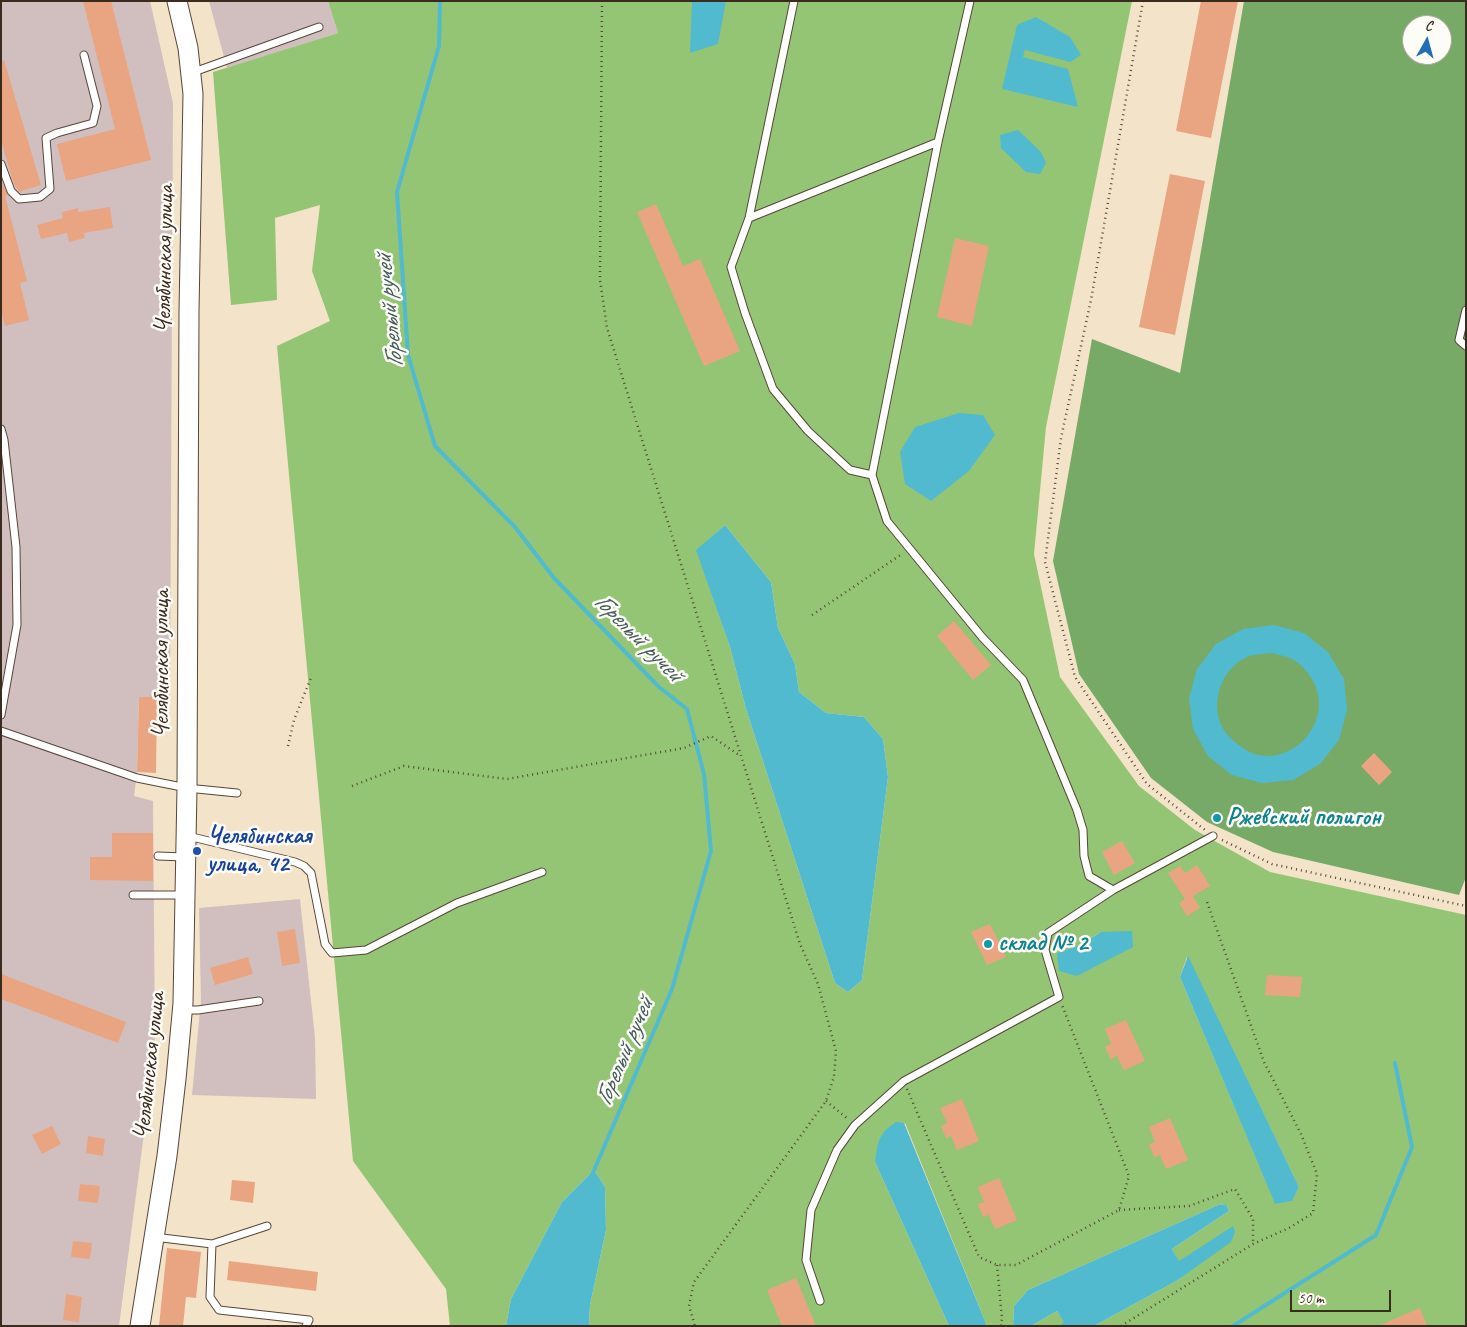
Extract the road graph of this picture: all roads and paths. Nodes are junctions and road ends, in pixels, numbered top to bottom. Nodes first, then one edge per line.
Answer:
1 (177, 1) edge
2 (602, 1) edge
3 (794, 1) edge
4 (970, 1) edge
5 (1143, 1) edge
6 (319, 27) dead end
7 (84, 55) dead end
8 (191, 73) junction
9 (938, 142) junction
10 (1, 164) edge
11 (749, 218) junction
12 (1466, 310) edge
13 (1466, 346) edge
14 (1, 428) edge
15 (872, 475) junction
16 (910, 548) junction
17 (812, 615) dead end
18 (312, 675) dead end
19 (1, 715) edge
20 (1, 731) edge
21 (288, 746) dead end
22 (741, 756) junction
23 (352, 786) dead end
24 (187, 788) junction
25 (237, 793) dead end
26 (186, 835) junction
27 (1213, 836) junction
28 (158, 856) dead end
29 (185, 857) junction
30 (542, 872) dead end
31 (1113, 890) junction
32 (132, 895) dead end
33 (185, 895) junction
34 (1207, 902) dead end
35 (1466, 906) edge
36 (1059, 997) junction
37 (259, 1001) dead end
38 (182, 1010) junction
39 (904, 1081) junction
40 (826, 1101) junction
41 (855, 1125) junction
42 (1119, 1210) junction
43 (267, 1226) dead end
44 (154, 1236) junction
45 (212, 1244) junction
46 (1253, 1244) junction
47 (997, 1266) junction
48 (820, 1301) dead end
49 (140, 1326) edge
50 (306, 1326) edge
51 (696, 1326) edge
52 (1001, 1326) edge
53 (1121, 1326) edge

1 - 8 street, Челябинская улица
2 - 22 path
3 - 11 lane
4 - 9 lane
5 - 27 path
6 - 8 lane
7 - 10 lane
8 - 24 street, Челябинская улица
9 - 11 lane
9 - 15 lane
11 - 15 lane
12 - 13 lane
14 - 19 lane
15 - 16 lane
16 - 17 path
16 - 31 lane
18 - 21 path
20 - 24 lane
22 - 23 path
22 - 40 path
24 - 25 lane
24 - 26 street, Челябинская улица
26 - 29 street, Челябинская улица
26 - 30 lane
27 - 31 lane
27 - 35 path
28 - 29 lane
29 - 33 street, Челябинская улица
31 - 36 lane
32 - 33 lane
33 - 38 street, Челябинская улица
34 - 46 path
36 - 39 lane
36 - 42 path
37 - 38 lane
38 - 44 street, Челябинская улица
39 - 41 lane
39 - 47 path
40 - 41 path
40 - 51 path
41 - 48 lane
42 - 46 path
42 - 47 path
43 - 45 lane
44 - 45 lane
44 - 49 street, Челябинская улица
45 - 50 lane
46 - 53 path
47 - 52 path

